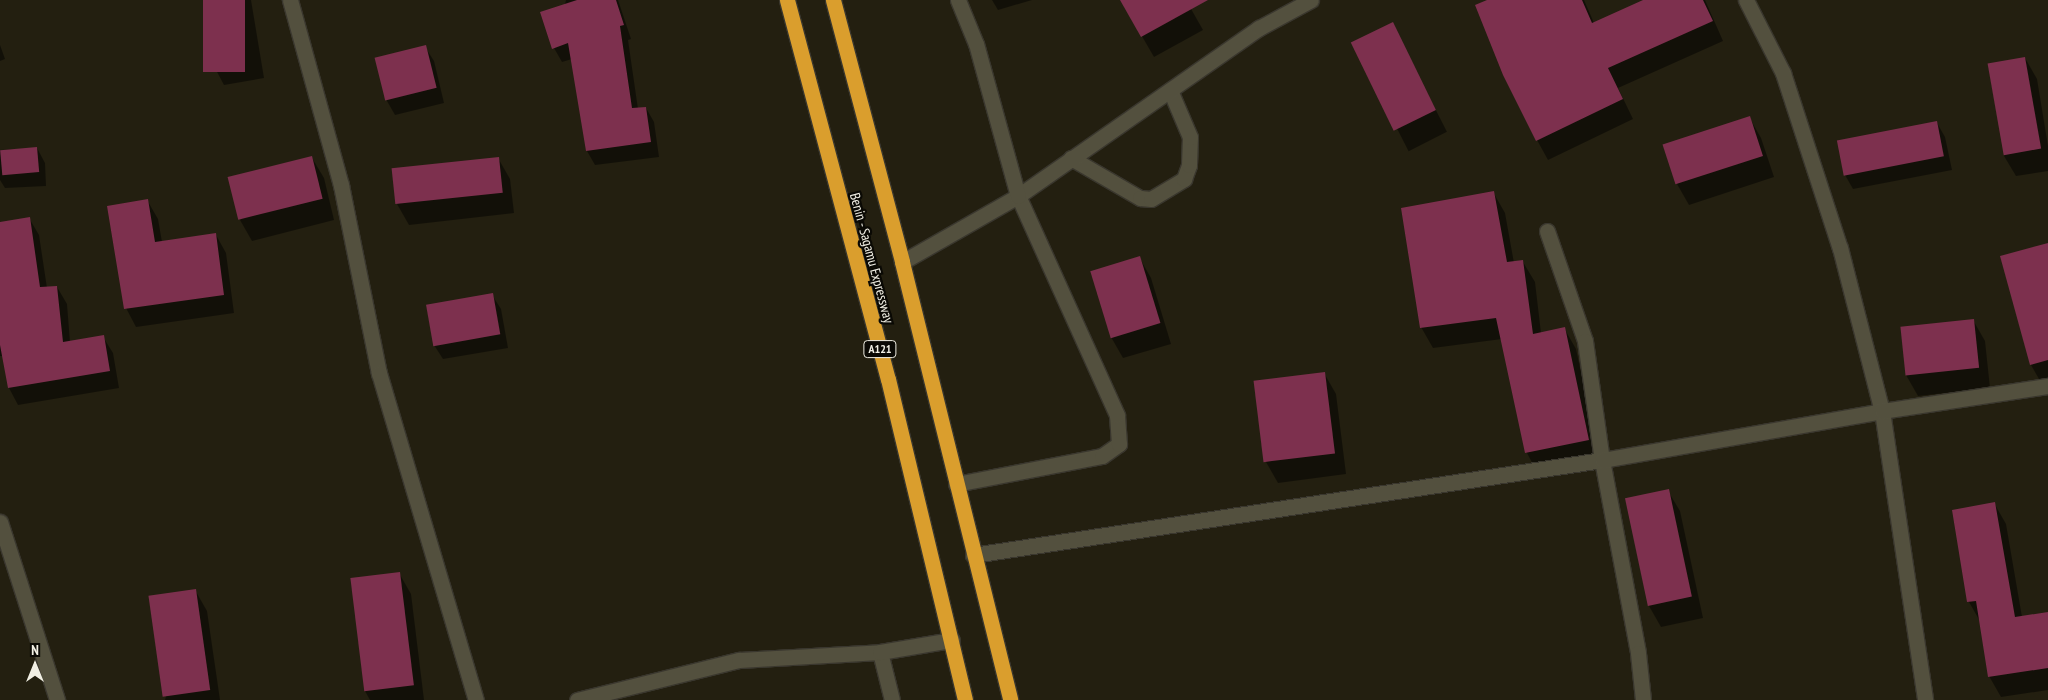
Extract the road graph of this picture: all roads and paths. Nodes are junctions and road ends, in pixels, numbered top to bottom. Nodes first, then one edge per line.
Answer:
1 (290, 0) edge
2 (787, 0) edge
3 (833, 0) edge
4 (958, 0) edge
5 (1311, 0) edge
6 (1746, 0) edge
7 (1170, 90) junction
8 (1071, 158) junction
9 (1018, 196) junction
10 (1547, 230) dead end
11 (902, 262) junction
12 (2048, 386) edge
13 (1882, 410) junction
14 (1602, 460) junction
15 (956, 484) junction
16 (0, 522) edge
17 (973, 555) junction
18 (952, 640) junction
19 (880, 652) junction
20 (57, 700) edge
21 (476, 700) edge
22 (578, 700) edge
23 (892, 700) edge
24 (965, 700) edge
25 (1010, 700) edge
26 (1643, 700) edge
27 (1925, 700) edge

1 - 21 street
2 - 18 highway, Benin - Sagamu Expressway / A121
3 - 11 highway
4 - 9 street
5 - 7 street
6 - 13 street
7 - 8 street
7 - 8 street
8 - 9 street
9 - 11 street
9 - 15 street
10 - 14 street
11 - 15 highway
12 - 13 street
13 - 14 street
13 - 27 street
14 - 17 street
14 - 26 street
15 - 17 highway
16 - 20 street
17 - 25 highway
18 - 19 street
18 - 24 highway, Benin - Sagamu Expressway / A121
19 - 22 street
19 - 23 street

